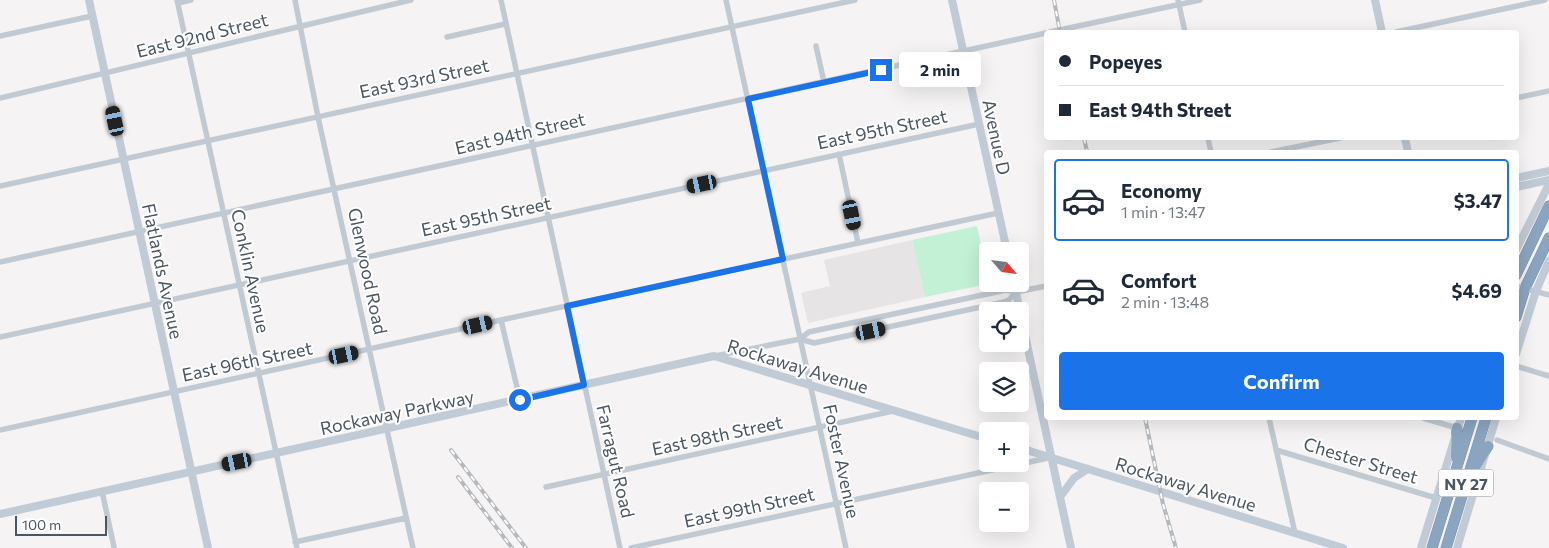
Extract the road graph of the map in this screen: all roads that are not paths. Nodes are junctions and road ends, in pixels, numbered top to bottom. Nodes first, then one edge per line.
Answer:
1 (88, 0) edge
2 (191, 0) edge
3 (295, 0) edge
4 (411, 0) edge
5 (501, 0) edge
6 (726, 0) edge
7 (855, 0) edge
8 (952, 0) edge
9 (1200, 0) edge
10 (1375, 0) edge
11 (1545, 0) edge
12 (178, 1) edge
13 (1178, 2) edge
14 (92, 16) junction
15 (505, 24) junction
16 (300, 27) junction
17 (732, 27) junction
18 (1061, 30) edge
19 (1185, 30) edge
20 (1382, 30) edge
21 (1405, 30) edge
22 (1044, 34) edge
23 (0, 36) edge
24 (447, 37) dead end
25 (816, 46) dead end
26 (964, 52) junction
27 (189, 54) junction
28 (518, 73) junction
29 (105, 74) junction
30 (824, 82) junction
31 (1549, 91) edge
32 (1519, 97) edge
33 (0, 98) edge
34 (748, 99) junction
35 (318, 117) junction
36 (979, 124) junction
37 (1330, 140) edge
38 (208, 141) junction
39 (532, 146) junction
40 (1281, 150) edge
41 (839, 154) junction
42 (123, 159) junction
43 (763, 171) junction
44 (1549, 171) edge
45 (1519, 177) edge
46 (1549, 180) edge
47 (1549, 184) edge
48 (0, 186) edge
49 (1519, 186) edge
50 (334, 189) junction
51 (1549, 206) edge
52 (223, 213) junction
53 (998, 213) junction
54 (548, 218) junction
55 (139, 231) junction
56 (1549, 238) edge
57 (1005, 242) edge
58 (858, 243) junction
59 (1519, 244) edge
60 (783, 259) junction
61 (350, 261) junction
62 (1549, 261) edge
63 (0, 262) edge
64 (1519, 269) edge
65 (239, 285) junction
66 (1044, 286) edge
67 (1029, 287) edge
68 (1526, 288) edge
69 (997, 292) edge
70 (1013, 292) edge
71 (1549, 295) edge
72 (155, 303) junction
73 (567, 306) junction
74 (1519, 308) edge
75 (501, 320) junction
76 (1519, 334) edge
77 (0, 337) edge
78 (800, 339) junction
79 (370, 349) junction
80 (1028, 352) edge
81 (714, 356) junction
82 (1519, 367) edge
83 (258, 374) junction
84 (1549, 376) edge
85 (584, 385) junction
86 (810, 386) junction
87 (174, 392) junction
88 (520, 400) junction
89 (893, 411) junction
90 (1269, 420) edge
91 (1437, 420) edge
92 (1471, 420) edge
93 (1485, 420) edge
94 (1496, 420) edge
95 (1459, 423) edge
96 (820, 428) junction
97 (387, 429) junction
98 (0, 430) edge
99 (979, 435) edge
100 (1492, 443) junction
101 (1276, 450) junction
102 (1029, 451) edge
103 (276, 454) junction
104 (1050, 457) junction
105 (1549, 459) edge
106 (1029, 462) edge
107 (1088, 469) junction
108 (1455, 471) junction
109 (192, 472) junction
110 (982, 472) edge
111 (604, 475) junction
112 (1466, 483) junction
113 (546, 487) dead end
114 (102, 491) junction
115 (1060, 497) junction
116 (1436, 498) junction
117 (836, 503) junction
118 (0, 514) edge
119 (406, 518) junction
120 (1294, 533) junction
121 (296, 545) edge
122 (114, 547) dead end
123 (208, 548) edge
124 (412, 548) edge
125 (620, 548) edge
126 (631, 548) edge
127 (846, 548) edge
128 (1071, 548) edge
129 (1343, 548) edge
130 (1421, 548) edge
131 (1432, 548) edge
132 (1446, 548) edge
133 (1457, 548) edge

1 - 14 street, Flatlands Avenue
2 - 12 street
3 - 16 street, Glenwood Road
4 - 16 street, East 92nd Street
5 - 15 street, Farragut Road
6 - 17 street, Foster Avenue
7 - 17 street, East 93rd Street
8 - 26 street, Avenue D
9 - 13 street, East 94th Street
10 - 20 street
11 - 21 street
12 - 27 street, Conklin Avenue
13 - 18 street, East 94th Street
13 - 19 street
14 - 23 street
14 - 29 street, Flatlands Avenue
15 - 24 street
15 - 28 street, Farragut Road
16 - 27 street, East 92nd Street
16 - 35 street, Glenwood Road
17 - 28 street, East 93rd Street
17 - 34 street, Foster Avenue
22 - 26 street, East 94th Street
25 - 30 street
26 - 30 street, East 94th Street
26 - 36 street, Avenue D
27 - 29 street, East 92nd Street
27 - 38 street, Conklin Avenue
28 - 35 street, East 93rd Street
28 - 39 street, Farragut Road
29 - 33 street, East 92nd Street
29 - 42 street, Flatlands Avenue
30 - 34 street, East 94th Street
31 - 32 street
34 - 39 street, East 94th Street
34 - 43 street, Foster Avenue
35 - 38 street, East 93rd Street
35 - 50 street, Glenwood Road
36 - 41 street, East 95th Street
36 - 53 street, Avenue D
37 - 40 street
38 - 42 street, East 93rd Street
38 - 52 street, Conklin Avenue
39 - 50 street, East 94th Street
39 - 54 street, Farragut Road
41 - 43 street, East 95th Street
41 - 58 street
42 - 48 street, East 93rd Street
42 - 55 street, Flatlands Avenue
43 - 54 street, East 95th Street
43 - 60 street, Foster Avenue
44 - 45 street
46 - 49 street
47 - 59 street
50 - 52 street, East 94th Street
50 - 61 street, Glenwood Road
51 - 64 highway
52 - 55 street, East 94th Street
52 - 65 street, Conklin Avenue
53 - 57 street, Avenue D
53 - 58 street, East 96th Street
54 - 61 street, East 95th Street
54 - 73 street, Farragut Road
55 - 63 street, East 94th Street
55 - 72 street, Flatlands Avenue
56 - 68 highway
58 - 60 street, East 96th Street
60 - 73 street, East 96th Street
60 - 78 street, Foster Avenue
61 - 65 street, East 95th Street
61 - 79 street, Glenwood Road
62 - 68 street
65 - 72 street, East 95th Street
65 - 83 street, Conklin Avenue
66 - 67 street, Rockaway Parkway
68 - 71 street
68 - 74 highway
68 - 76 street
69 - 78 street, Rockaway Parkway
70 - 78 street, Rockaway Parkway
72 - 77 street, East 95th Street
72 - 87 street, Flatlands Avenue
73 - 75 street, East 96th Street
73 - 85 street, Farragut Road
75 - 79 street, East 96th Street
75 - 88 street
78 - 81 street, Rockaway Parkway
78 - 86 street, Foster Avenue
79 - 83 street, East 96th Street
79 - 97 street, Glenwood Road
80 - 104 street
81 - 85 street, Rockaway Parkway
81 - 86 street, Rockaway Avenue
82 - 84 street
83 - 87 street, East 96th Street
83 - 103 street, Conklin Avenue
85 - 88 street, Rockaway Parkway
85 - 111 street, Farragut Road
86 - 89 street, Rockaway Avenue
86 - 96 street, Foster Avenue
87 - 98 street, East 96th Street
87 - 109 street, Flatlands Avenue
88 - 97 street, Rockaway Parkway
89 - 96 street, East 98th Street
89 - 99 street, Rockaway Avenue
90 - 101 street
91 - 95 street
92 - 108 highway, NY 27
93 - 112 highway, NY 27
94 - 100 street
95 - 108 highway
95 - 116 street
96 - 111 street, East 98th Street
96 - 117 street, Foster Avenue
97 - 103 street, Rockaway Parkway
97 - 119 street, Glenwood Road
100 - 105 street
100 - 112 highway
100 - 133 street
101 - 116 street, Chester Street
101 - 120 street
102 - 104 street, Rockaway Avenue
103 - 109 street, Rockaway Parkway
103 - 121 street, Conklin Avenue
104 - 106 street, East 99th Street
104 - 107 street, Rockaway Avenue
104 - 115 street
107 - 115 street
107 - 120 street, Rockaway Avenue
108 - 131 highway, NY 27
109 - 114 street, Rockaway Parkway
109 - 123 street, Flatlands Avenue
110 - 117 street, East 99th Street
111 - 113 street, East 98th Street
111 - 125 street, Farragut Road
112 - 132 highway, NY 27
114 - 118 street, Rockaway Parkway
114 - 122 street
115 - 128 street
116 - 130 street
117 - 126 street, East 99th Street
117 - 127 street, Foster Avenue
119 - 121 street
119 - 124 street, Glenwood Road
120 - 129 street, Rockaway Avenue

